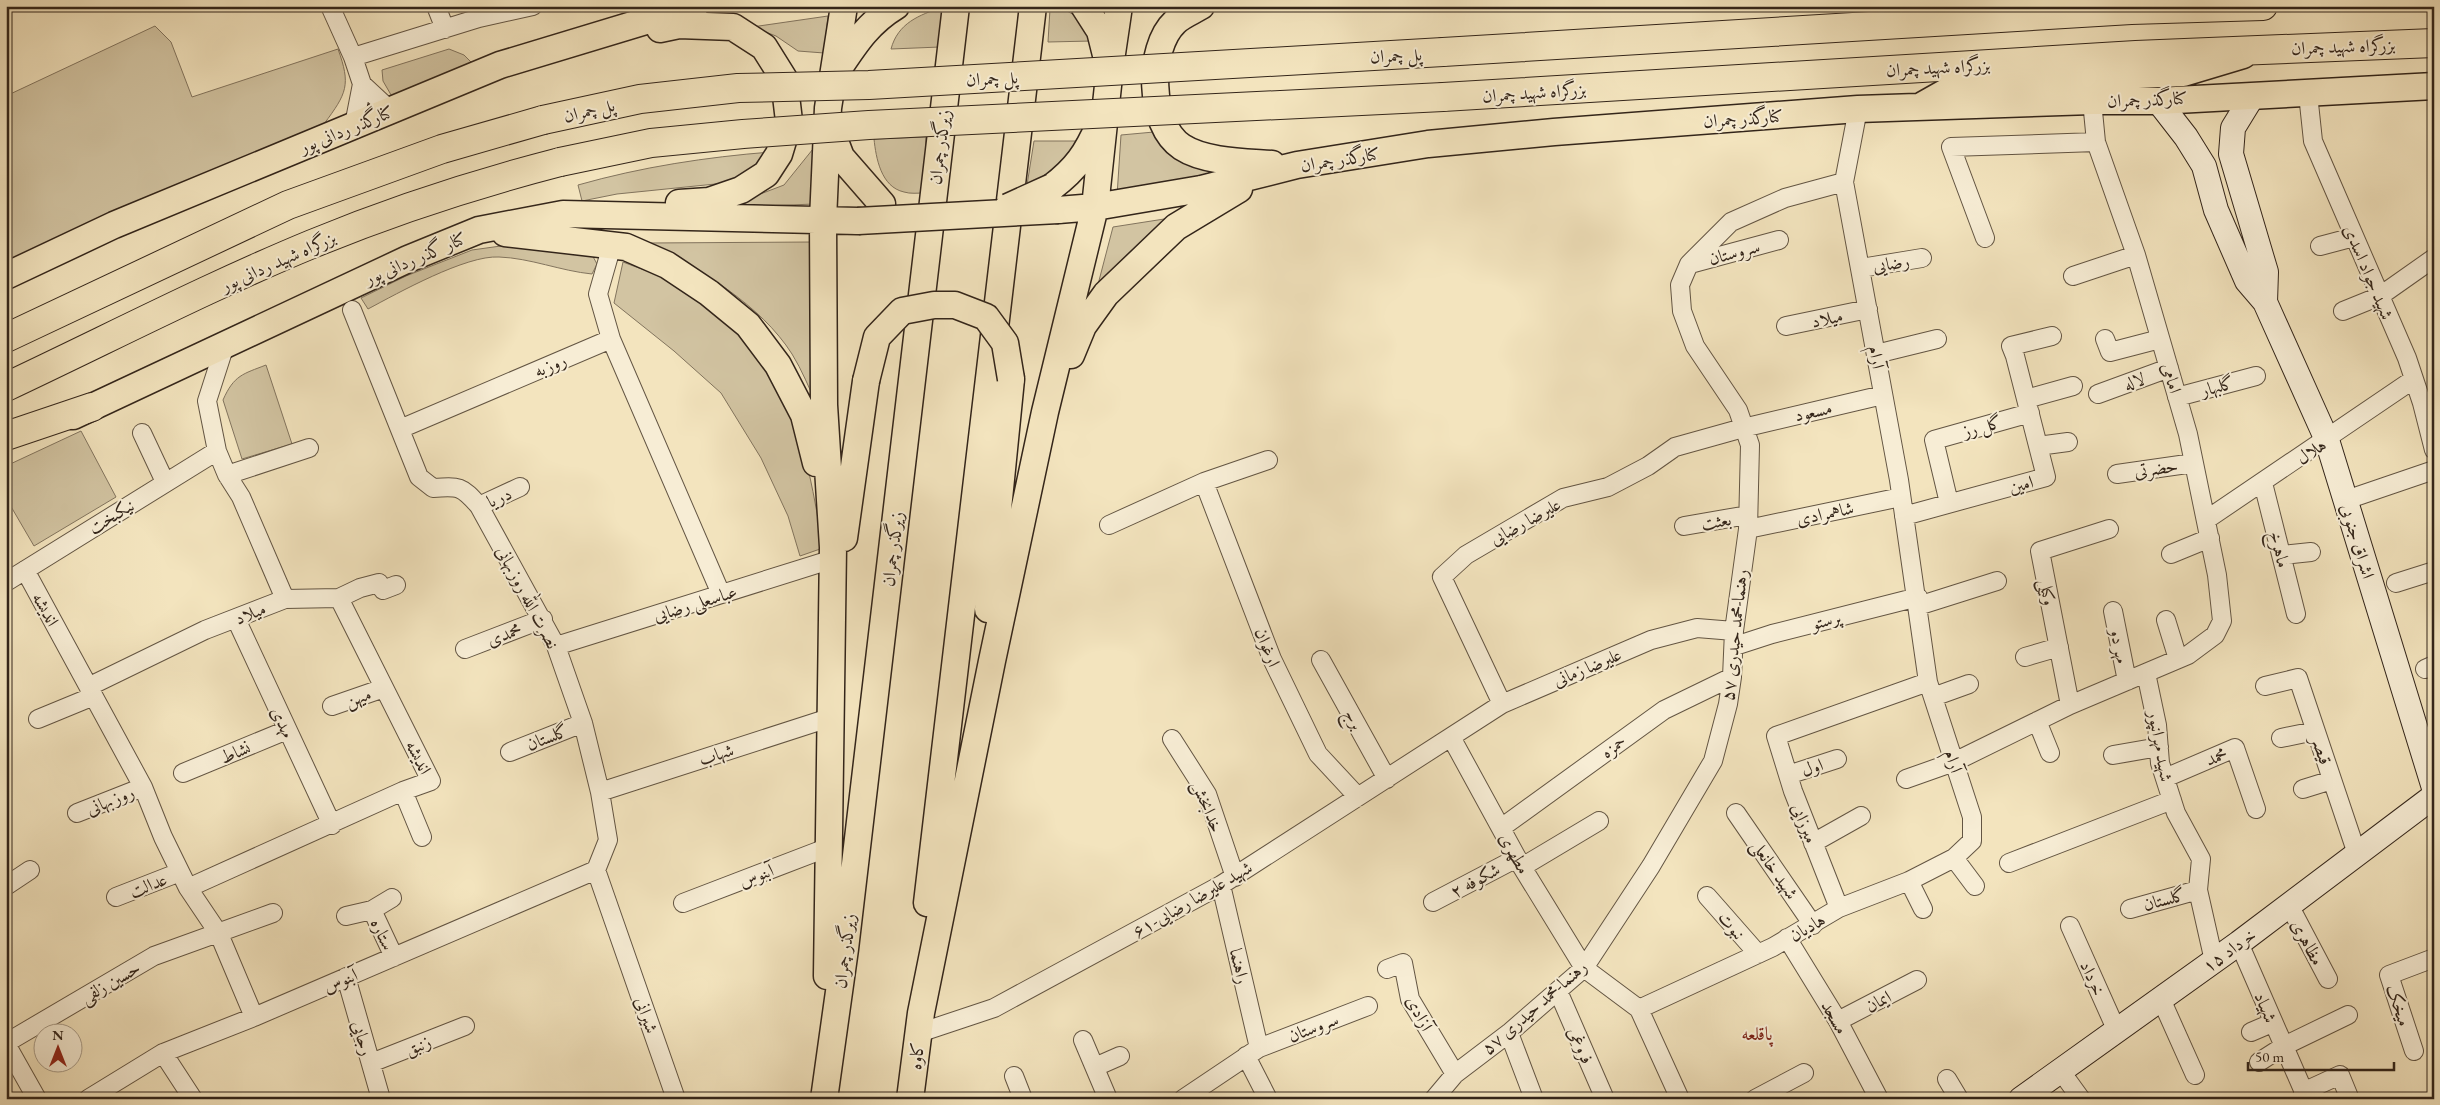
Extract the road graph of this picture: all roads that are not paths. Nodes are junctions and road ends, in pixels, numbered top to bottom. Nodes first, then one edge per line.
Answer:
1 (330, 6) edge
2 (436, 6) edge
3 (532, 6) edge
4 (650, 6) edge
5 (694, 6) edge
6 (844, 6) edge
7 (896, 6) edge
8 (956, 6) edge
9 (1033, 6) edge
10 (1084, 6) edge
11 (1119, 6) edge
12 (1201, 6) edge
13 (1980, 6) edge
14 (2263, 6) edge
15 (2015, 18) junction
16 (445, 29) junction
17 (2434, 43) edge
18 (2261, 50) junction
19 (353, 57) junction
20 (500, 65) junction
21 (1110, 67) junction
22 (833, 76) junction
23 (362, 84) junction
24 (2434, 86) edge
25 (2308, 94) junction
26 (2252, 97) junction
27 (2092, 101) junction
28 (2158, 101) junction
29 (1920, 106) junction
30 (1106, 109) junction
31 (1858, 109) junction
32 (390, 110) junction
33 (828, 120) junction
34 (354, 125) junction
35 (2096, 142) junction
36 (560, 162) joint
37 (1297, 165) junction
38 (1844, 182) junction
39 (1055, 198) junction
40 (1095, 207) junction
41 (563, 214) junction
42 (936, 217) junction
43 (823, 220) junction
44 (479, 230) junction
45 (2354, 237) junction
46 (1985, 238) dead end
47 (1779, 240) dead end
48 (612, 246) junction
49 (2320, 246) dead end
50 (2136, 255) junction
51 (1922, 258) dead end
52 (2434, 258) edge
53 (1689, 264) junction
54 (1860, 268) junction
55 (6, 276) edge
56 (2073, 276) dead end
57 (2380, 296) junction
58 (2265, 302) junction
59 (1868, 309) junction
60 (352, 310) dead end
61 (2343, 311) dead end
62 (1786, 326) dead end
63 (2052, 336) dead end
64 (6, 338) edge
65 (611, 339) junction
66 (1937, 339) dead end
67 (2105, 339) dead end
68 (2160, 339) junction
69 (225, 345) junction
70 (1876, 354) junction
71 (2169, 368) junction
72 (2256, 376) dead end
73 (2414, 379) junction
74 (2072, 386) dead end
75 (6, 387) edge
76 (2098, 394) dead end
77 (1883, 395) junction
78 (2178, 397) junction
79 (2428, 401) edge
80 (2028, 406) junction
81 (92, 407) junction
82 (1045, 412) junction
83 (1743, 428) junction
84 (400, 430) junction
85 (142, 433) dead end
86 (6, 436) edge
87 (2327, 440) junction
88 (2068, 442) dead end
89 (6, 446) edge
90 (2038, 446) junction
91 (310, 448) dead end
92 (217, 450) junction
93 (2434, 450) edge
94 (1268, 460) dead end
95 (2194, 462) junction
96 (2434, 470) edge
97 (2117, 474) dead end
98 (227, 475) junction
99 (165, 482) junction
100 (1204, 482) junction
101 (2264, 483) junction
102 (520, 488) dead end
103 (1901, 497) junction
104 (2346, 500) junction
105 (1949, 503) junction
106 (478, 506) junction
107 (1904, 516) junction
108 (2206, 520) junction
109 (1748, 522) junction
110 (1109, 525) dead end
111 (1684, 526) dead end
112 (2109, 529) dead end
113 (2210, 538) junction
114 (2311, 552) dead end
115 (833, 553) junction
116 (2171, 554) dead end
117 (2282, 555) junction
118 (25, 570) junction
119 (2434, 571) edge
120 (1998, 581) dead end
121 (6, 582) edge
122 (2396, 583) dead end
123 (396, 585) dead end
124 (722, 594) junction
125 (339, 598) junction
126 (285, 599) junction
127 (1918, 602) junction
128 (2113, 611) dead end
129 (2296, 614) dead end
130 (236, 619) junction
131 (543, 619) junction
132 (2166, 620) dead end
133 (832, 626) junction
134 (1734, 638) junction
135 (556, 646) junction
136 (2059, 647) junction
137 (465, 650) dead end
138 (2025, 657) dead end
139 (2178, 659) junction
140 (1321, 660) dead end
141 (2146, 673) junction
142 (1732, 677) junction
143 (2126, 681) junction
144 (1969, 684) dead end
145 (90, 686) junction
146 (2265, 686) dead end
147 (384, 688) junction
148 (1931, 690) junction
149 (1502, 704) junction
150 (2070, 705) junction
151 (332, 706) dead end
152 (832, 717) junction
153 (38, 719) dead end
154 (2037, 721) junction
155 (583, 723) junction
156 (287, 730) junction
157 (2315, 731) junction
158 (976, 736) junction
159 (1451, 737) junction
160 (2281, 738) dead end
161 (1172, 739) dead end
162 (2159, 747) junction
163 (510, 752) dead end
164 (2050, 753) dead end
165 (2113, 755) dead end
166 (1837, 759) dead end
167 (1954, 762) junction
168 (183, 773) dead end
169 (1788, 776) junction
170 (2165, 778) junction
171 (1387, 779) junction
172 (1906, 779) dead end
173 (2332, 780) junction
174 (144, 787) junction
175 (2434, 788) edge
176 (2303, 789) dead end
177 (404, 791) junction
178 (600, 792) junction
179 (1358, 796) junction
180 (2434, 796) edge
181 (2172, 800) junction
182 (2256, 809) dead end
183 (77, 813) dead end
184 (1736, 813) dead end
185 (1861, 816) dead end
186 (1599, 820) dead end
187 (332, 825) junction
188 (1501, 828) junction
189 (422, 837) dead end
190 (1972, 841) joint
191 (1813, 842) junction
192 (829, 847) junction
193 (2358, 854) junction
194 (1954, 858) junction
195 (1520, 863) junction
196 (2009, 863) dead end
197 (30, 870) dead end
198 (596, 870) junction
199 (180, 872) junction
200 (1228, 881) junction
201 (1909, 881) junction
202 (6, 886) edge
203 (1975, 886) dead end
204 (188, 888) junction
205 (2198, 890) junction
206 (1707, 896) dead end
207 (116, 897) dead end
208 (392, 898) dead end
209 (1433, 902) dead end
210 (683, 903) dead end
211 (2289, 905) junction
212 (1839, 908) junction
213 (1923, 909) dead end
214 (2130, 909) dead end
215 (372, 910) junction
216 (273, 913) dead end
217 (346, 916) dead end
218 (1813, 925) junction
219 (2070, 926) dead end
220 (219, 934) junction
221 (1787, 938) junction
222 (2239, 943) junction
223 (1758, 954) junction
224 (394, 957) junction
225 (2434, 958) edge
226 (2214, 961) junction
227 (1584, 968) junction
228 (1387, 969) dead end
229 (346, 977) junction
230 (2328, 979) dead end
231 (1917, 980) dead end
232 (1558, 991) junction
233 (2161, 999) junction
234 (1368, 1006) dead end
235 (1640, 1009) junction
236 (2348, 1014) dead end
237 (254, 1017) junction
238 (1838, 1021) junction
239 (920, 1023) junction
240 (2272, 1023) junction
241 (465, 1026) dead end
242 (2116, 1030) junction
243 (2251, 1032) dead end
244 (1508, 1033) junction
245 (1083, 1040) dead end
246 (6, 1043) edge
247 (2284, 1046) junction
248 (2414, 1051) dead end
249 (1252, 1052) junction
250 (164, 1053) junction
251 (1120, 1056) dead end
252 (2259, 1062) dead end
253 (371, 1064) junction
254 (1095, 1067) junction
255 (2060, 1070) junction
256 (1804, 1073) dead end
257 (1455, 1074) junction
258 (1014, 1076) dead end
259 (2195, 1076) dead end
260 (1947, 1079) dead end
261 (825, 1095) edge
262 (2305, 1095) edge
263 (2349, 1097) dead end
264 (37, 1099) edge
265 (88, 1099) edge
266 (193, 1099) edge
267 (381, 1099) edge
268 (676, 1099) edge
269 (910, 1099) edge
270 (1023, 1099) edge
271 (1108, 1099) edge
272 (1183, 1099) edge
273 (1268, 1099) edge
274 (1434, 1099) edge
275 (1534, 1099) edge
276 (1605, 1099) edge
277 (1680, 1099) edge
278 (1755, 1099) edge
279 (1879, 1099) edge
280 (1960, 1099) edge
281 (2021, 1099) edge
282 (2081, 1099) edge

1 - 19 street
2 - 16 street
3 - 16 street
4 - 20 main road
5 - 20 main road, کنارگذر ردانی پور
6 - 22 main road
7 - 22 main road
8 - 261 main road, زیرگذر چمران
9 - 239 main road
10 - 21 main road
11 - 21 main road
12 - 37 main road
13 - 15 highway
14 - 15 highway
15 - 64 highway, پل چمران, bridge
16 - 19 street
17 - 18 highway, بزرگراه شهید چمران
18 - 29 main road
18 - 36 highway, بزرگراه شهید چمران, bridge
19 - 23 street
20 - 32 main road, کنارگذر ردانی پور
20 - 41 main road
21 - 30 main road
22 - 33 main road
23 - 32 street
23 - 34 street
24 - 25 main road, کنارگذر چمران
25 - 26 main road, کنارگذر چمران
25 - 45 street, شهید جواد اسدی
26 - 28 main road, کنارگذر چمران
26 - 58 main road, اشراق جنوبی
27 - 28 main road, کنارگذر چمران
27 - 29 main road, کنارگذر چمران
27 - 35 street
28 - 58 main road, اشراق جنوبی
29 - 31 main road, کنارگذر چمران
30 - 39 main road
30 - 40 main road
31 - 37 main road, کنارگذر چمران
31 - 38 street, آرام
32 - 34 main road, کنارگذر ردانی پور
33 - 42 main road, bridge
33 - 43 main road
34 - 55 main road, کنارگذر ردانی پور
35 - 46 street
35 - 50 street, امامی
36 - 75 highway, بزرگراه شهید ردانی پور
37 - 40 main road, کنارگذر چمران
37 - 82 main road
38 - 53 street, ۵۷ رهنما-محمد حیدری
38 - 54 street, آرام
39 - 40 main road, کنارگذر چمران
39 - 42 main road, کنار گذر ردانی پور, bridge
40 - 82 main road
41 - 43 main road, کنار گذر ردانی پور
41 - 44 main road, کنار گذر ردانی پور
42 - 43 main road, کنار گذر ردانی پور, bridge
43 - 115 main road
44 - 48 main road
44 - 69 main road, کنار گذر ردانی پور
45 - 49 street
45 - 57 street, شهید جواد اسدی
47 - 53 street, سروستان
48 - 65 street
48 - 115 main road
50 - 56 street
50 - 68 street, امامی
51 - 54 street, رضایی
52 - 57 street
53 - 83 street, ۵۷ رهنما-محمد حیدری
54 - 59 street, آرام
57 - 61 street
57 - 73 street, شهید جواد اسدی
58 - 87 main road, اشراق جنوبی
59 - 62 street, میلاد
59 - 70 street, آرام
60 - 84 street, نصرت الله روزبهانی
63 - 80 street, امین
65 - 84 street, روزبه
65 - 124 street
66 - 70 street
67 - 68 street
68 - 71 street, امامی
69 - 81 main road, کنار گذر ردانی پور
69 - 92 street, میلاد
70 - 77 street, آرام
71 - 76 street, لاله
71 - 78 street, امامی
72 - 78 street, گلبهار
73 - 79 street, شهید جواد اسدی
73 - 87 street, هلال
74 - 80 street, گل رز
77 - 83 street, مسعود
77 - 103 street, آرام
78 - 95 street, امامی
79 - 93 street, شهید جواد اسدی
80 - 90 street, امین
80 - 105 street, گل رز
81 - 86 highway
81 - 89 main road, کنار گذر ردانی پور
82 - 158 main road
83 - 109 street, ۵۷ رهنما-محمد حیدری
83 - 149 street, علیرضا رضایی
84 - 106 street, نصرت الله روزبهانی
85 - 99 street
87 - 101 street, هلال
87 - 104 main road, اشراق جنوبی
88 - 90 street
90 - 105 street, امین
91 - 98 street
92 - 98 street, میلاد
92 - 99 street, نیکبخت
94 - 100 street
95 - 97 street, حضرتی
95 - 108 street, امامی
96 - 104 street
98 - 126 street, میلاد
99 - 118 street, نیکبخت
100 - 110 street
100 - 179 street, ارغوان
101 - 108 street, هلال
101 - 117 street, ماهرخ
102 - 106 street, دریا
103 - 107 street, آرام
103 - 109 street, شاهمرادی
104 - 175 main road, اشراق جنوبی
105 - 107 street, امین
106 - 131 street, نصرت الله روزبهانی
107 - 127 street, آرام
108 - 113 street, امامی
109 - 111 street, بعثت
109 - 134 street, ۵۷ رهنما-محمد حیدری
112 - 136 street, وکیلی
113 - 116 street
113 - 139 street, امامی
114 - 117 street
115 - 124 street, عباسعلی رضایی
115 - 133 main road
117 - 129 street, ماهرخ
118 - 121 street, نیکبخت
118 - 145 street, اندیشه
119 - 122 street
120 - 127 street
123 - 125 street
124 - 135 street, عباسعلی رضایی
125 - 126 street
125 - 147 street, اندیشه
126 - 130 street, میلاد
127 - 134 street, پرستو
127 - 148 street, آرام
128 - 143 street, مهر دو
130 - 145 street, میلاد
130 - 156 street, مهدی
131 - 135 street, نصرت الله روزبهانی
131 - 137 street, محمدی
132 - 139 street
133 - 152 main road
133 - 158 main road, bridge
134 - 142 street, ۵۷ رهنما-محمد حیدری
134 - 149 street, علیرضا زمانی
135 - 155 street, نصرت الله روزبهانی
136 - 138 street
136 - 150 street, وکیلی
139 - 141 street
140 - 171 street, برج
141 - 143 street
141 - 162 street, شهید مهرانپور
142 - 188 street, حمزه
142 - 227 street, ۵۷ رهنما-محمد حیدری
143 - 150 street
144 - 148 street
145 - 153 street
145 - 174 street, اندیشه
146 - 157 street, قیصر
147 - 151 street, میهن
147 - 177 street, اندیشه
148 - 167 street, آرام
148 - 169 street, میرزایی
149 - 159 street, علیرضا زمانی
150 - 154 street
152 - 178 street, شهاب
152 - 192 main road
154 - 164 street
154 - 167 street
155 - 163 street, گلستان
155 - 178 street, نصرت الله روزبهانی
156 - 168 street, نشاط
156 - 187 street, مهدی
157 - 160 street
157 - 173 street, قیصر
158 - 239 main road
159 - 171 street, ۶۱-شهید علیرضا رضایی
159 - 188 street, مطهری
161 - 200 street, خدابخش
162 - 165 street
162 - 170 street, شهید مهرانپور
166 - 169 street, اول
167 - 172 street
167 - 190 street, آرام
169 - 191 street, میرزایی
170 - 181 street, شهید مهرانپور
170 - 182 street, محمد
171 - 179 street, ۶۱-شهید علیرضا رضایی
173 - 176 street
173 - 193 street, قیصر
174 - 183 street, روزبهانی
174 - 199 street, اندیشه
177 - 187 street, اندیشه
177 - 189 street
178 - 198 street, نصرت الله روزبهانی
179 - 200 street, ۶۱-شهید علیرضا رضایی
180 - 193 main road, ۱۵ خرداد
181 - 196 street
181 - 205 street, شهید مهرانپور
184 - 218 street, شهید خانعلی
185 - 191 street
186 - 195 street, شکوفه ۲
187 - 204 street, اندیشه
188 - 195 street, مطهری
190 - 194 street, هادیان
191 - 212 street, میرزایی
192 - 210 street, آبنوس
192 - 261 main road
193 - 211 main road, ۱۵ خرداد
194 - 201 street, هادیان
194 - 203 street
195 - 209 street, شکوفه ۲
195 - 227 street, مطهری
197 - 202 street
198 - 224 street, آبنوس
198 - 268 street, شیرانی
199 - 204 street, اندیشه
199 - 207 street, عدالت
200 - 239 street, ۶۱-شهید علیرضا رضایی
200 - 249 street, راهنما
201 - 212 street, هادیان
201 - 213 street
204 - 220 street, اندیشه
205 - 214 street, گلستان
205 - 226 street, شهید مهرانپور
206 - 223 street, نبوت
208 - 215 street, ستاره
211 - 222 main road, ۱۵ خرداد
211 - 230 street, مظاهری
212 - 218 street, هادیان
215 - 217 street, ستاره
215 - 224 street, ستاره
216 - 220 street, حسین زلفی
218 - 221 street, هادیان
219 - 242 street, خرداد
220 - 237 street, اندیشه
220 - 246 street, حسین زلفی
221 - 223 street, هادیان
221 - 238 street, مسجد
222 - 226 main road, ۱۵ خرداد
222 - 240 street, شهیاد
223 - 235 street, هادیان
224 - 229 street, آبنوس
225 - 248 street, میخک
226 - 233 main road, ۱۵ خرداد
227 - 232 street, ۵۷ رهنما-محمد حیدری
227 - 235 street
228 - 257 street, آزادی
229 - 237 street, آبنوس
229 - 253 street, رجایی
231 - 238 street, ایمان
232 - 244 street, ۵۷ رهنما-محمد حیدری
232 - 276 street, فروغی
233 - 242 main road, ۱۵ خرداد
233 - 259 street
234 - 249 street, سروستان
235 - 277 street
236 - 247 street
237 - 250 street, آبنوس
238 - 279 street, مسجد
239 - 269 main road, کاوه
240 - 243 street
240 - 247 street, شهیاد
241 - 253 street, زنبق
242 - 255 main road, ۱۵ خرداد
244 - 257 street, ۵۷ رهنما-محمد حیدری
244 - 275 street
245 - 254 street
246 - 264 street
247 - 252 street
247 - 262 street, شهیاد
249 - 272 street, سروستان
249 - 273 street
250 - 265 street, آبنوس
250 - 266 street
251 - 254 street
253 - 267 street, رجایی
254 - 271 street
255 - 281 main road, ۱۵ خرداد
255 - 282 street
256 - 278 street
257 - 274 street, ۵۷ رهنما-محمد حیدری
258 - 270 street
260 - 280 street
262 - 263 street

